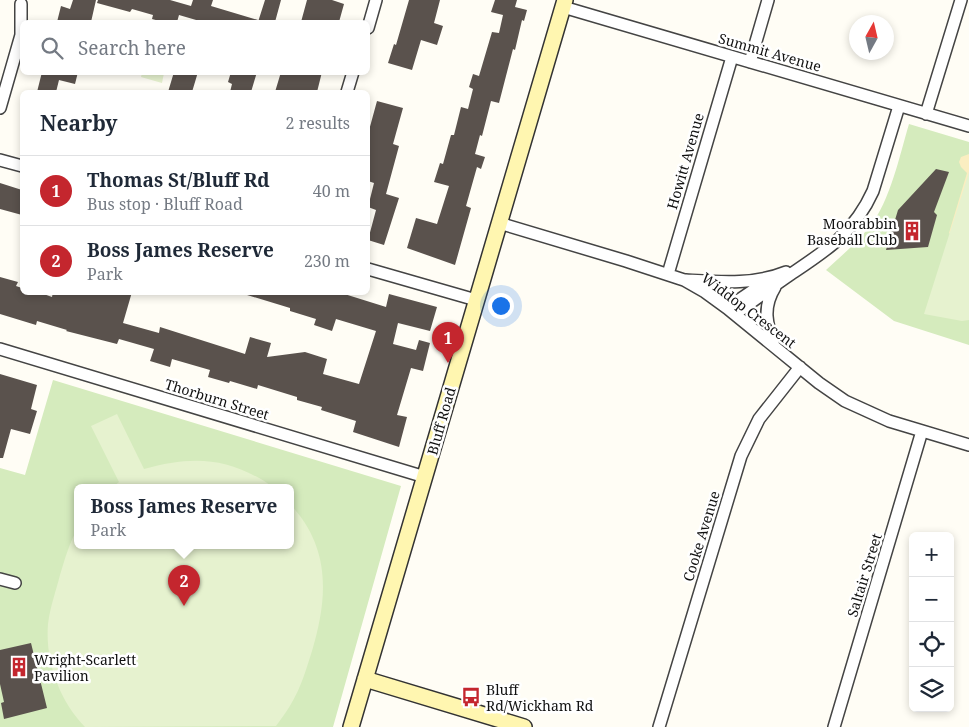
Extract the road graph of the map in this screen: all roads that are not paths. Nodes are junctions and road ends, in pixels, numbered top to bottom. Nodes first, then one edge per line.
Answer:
1 (376, 0) edge
2 (768, 0) edge
3 (961, 0) edge
4 (21, 4) dead end
5 (564, 4) edge
6 (21, 20) edge
7 (370, 21) edge
8 (20, 38) edge
9 (732, 57) junction
10 (750, 62) junction
11 (352, 75) edge
12 (348, 90) edge
13 (899, 106) junction
14 (0, 108) edge
15 (926, 114) junction
16 (969, 126) edge
17 (0, 160) edge
18 (20, 165) edge
19 (499, 223) junction
20 (370, 270) edge
21 (668, 274) junction
22 (684, 280) junction
23 (776, 280) junction
24 (476, 300) junction
25 (731, 311) junction
26 (774, 347) junction
27 (0, 349) edge
28 (800, 368) junction
29 (922, 431) junction
30 (969, 445) edge
31 (425, 477) junction
32 (0, 579) edge
33 (15, 583) dead end
34 (365, 679) junction
35 (351, 727) edge
36 (524, 727) edge
37 (659, 727) edge
38 (834, 727) edge

1 - 7 street
2 - 10 street
3 - 15 street
4 - 6 street
5 - 9 street, Summit Avenue
5 - 19 main road, Bluff Road
8 - 14 street
9 - 10 street, Summit Avenue
9 - 21 street, Howitt Avenue
10 - 13 street, Summit Avenue
11 - 12 street
13 - 15 street, Summit Avenue
13 - 23 street
15 - 16 street, Summit Avenue
17 - 18 street
19 - 21 street, Widdop Crescent
19 - 24 main road, Bluff Road
20 - 24 street
21 - 22 street, Widdop Crescent
22 - 23 street
22 - 25 street, Widdop Crescent
23 - 25 street
23 - 26 street
24 - 31 main road, Bluff Road
25 - 26 street, Widdop Crescent
26 - 28 street, Widdop Crescent
27 - 31 street, Thorburn Street
28 - 29 street, Widdop Crescent
28 - 37 street, Cooke Avenue
29 - 30 street, Widdop Crescent
29 - 38 street, Saltair Street
31 - 34 main road, Bluff Road
32 - 33 street
34 - 35 main road, Bluff Road
34 - 36 main road

